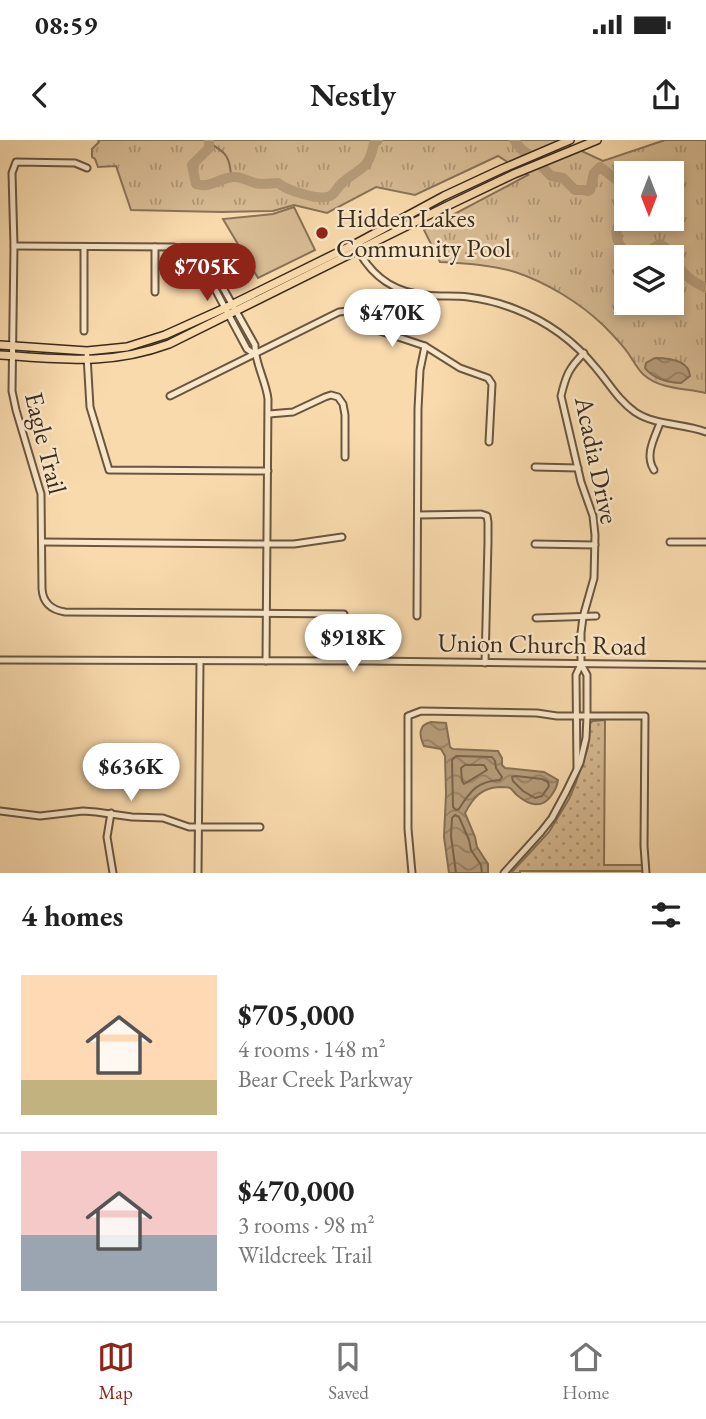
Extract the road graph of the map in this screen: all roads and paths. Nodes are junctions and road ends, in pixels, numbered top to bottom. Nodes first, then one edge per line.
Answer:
1 (570, 140) edge
2 (597, 140) edge
3 (87, 168) dead end
4 (13, 246) junction
5 (84, 247) junction
6 (155, 247) junction
7 (357, 247) junction
8 (155, 292) dead end
9 (229, 306) junction
10 (237, 312) junction
11 (229, 316) junction
12 (84, 331) dead end
13 (0, 345) edge
14 (12, 346) junction
15 (425, 346) junction
16 (87, 351) junction
17 (254, 354) junction
18 (584, 354) junction
19 (0, 355) edge
20 (12, 356) junction
21 (87, 360) junction
22 (170, 396) dead end
23 (269, 414) junction
24 (660, 423) junction
25 (706, 432) edge
26 (489, 442) dead end
27 (345, 457) dead end
28 (535, 467) dead end
29 (578, 468) junction
30 (654, 470) dead end
31 (268, 471) junction
32 (418, 515) junction
33 (342, 537) dead end
34 (42, 542) junction
35 (670, 542) dead end
36 (706, 542) edge
37 (267, 544) junction
38 (536, 544) dead end
39 (595, 545) junction
40 (267, 614) junction
41 (344, 614) dead end
42 (417, 615) dead end
43 (596, 616) dead end
44 (583, 617) junction
45 (536, 618) dead end
46 (0, 660) edge
47 (266, 661) junction
48 (200, 662) junction
49 (485, 663) junction
50 (581, 664) junction
51 (706, 665) edge
52 (576, 716) junction
53 (587, 716) junction
54 (576, 768) junction
55 (0, 811) edge
56 (111, 813) junction
57 (199, 827) junction
58 (260, 827) dead end
59 (113, 873) edge
60 (198, 873) edge
61 (412, 873) edge
62 (504, 873) edge
63 (646, 873) edge

1 - 7 main road
2 - 7 main road
3 - 4 street, Eagle Trail
4 - 5 street
4 - 14 street, Eagle Trail
5 - 6 street
5 - 12 street
6 - 8 street
6 - 9 street
7 - 9 main road
7 - 10 main road
7 - 18 street
9 - 10 street
9 - 11 street
9 - 16 main road
10 - 11 main road
10 - 17 street
11 - 17 street
11 - 21 main road
13 - 14 main road
14 - 16 main road
14 - 20 street, Eagle Trail
15 - 17 street
15 - 26 street
15 - 32 street
16 - 21 street
17 - 22 street
17 - 23 street
18 - 24 street
18 - 29 street, Acadia Drive
19 - 20 main road
20 - 21 main road
20 - 34 street, Eagle Trail
21 - 31 street
23 - 27 street
23 - 31 street
24 - 25 street
24 - 30 street
28 - 29 street
29 - 39 street, Acadia Drive
31 - 37 street
32 - 42 street
32 - 49 street
33 - 37 street
34 - 37 street
34 - 40 street, Eagle Trail
35 - 36 street
37 - 40 street
38 - 39 street
39 - 44 street, Acadia Drive
40 - 41 street
40 - 47 street
43 - 44 street
44 - 45 street
44 - 50 street, Acadia Drive
46 - 48 street, Union Church Road
47 - 48 street, Union Church Road
47 - 49 street, Union Church Road
48 - 57 street
49 - 50 street, Union Church Road
50 - 51 street, Union Church Road
50 - 52 street
50 - 53 street
52 - 53 street
52 - 54 street
52 - 61 street
53 - 54 street
53 - 63 street
54 - 62 street
55 - 56 street
56 - 57 street
56 - 59 street
57 - 58 street
57 - 60 street

